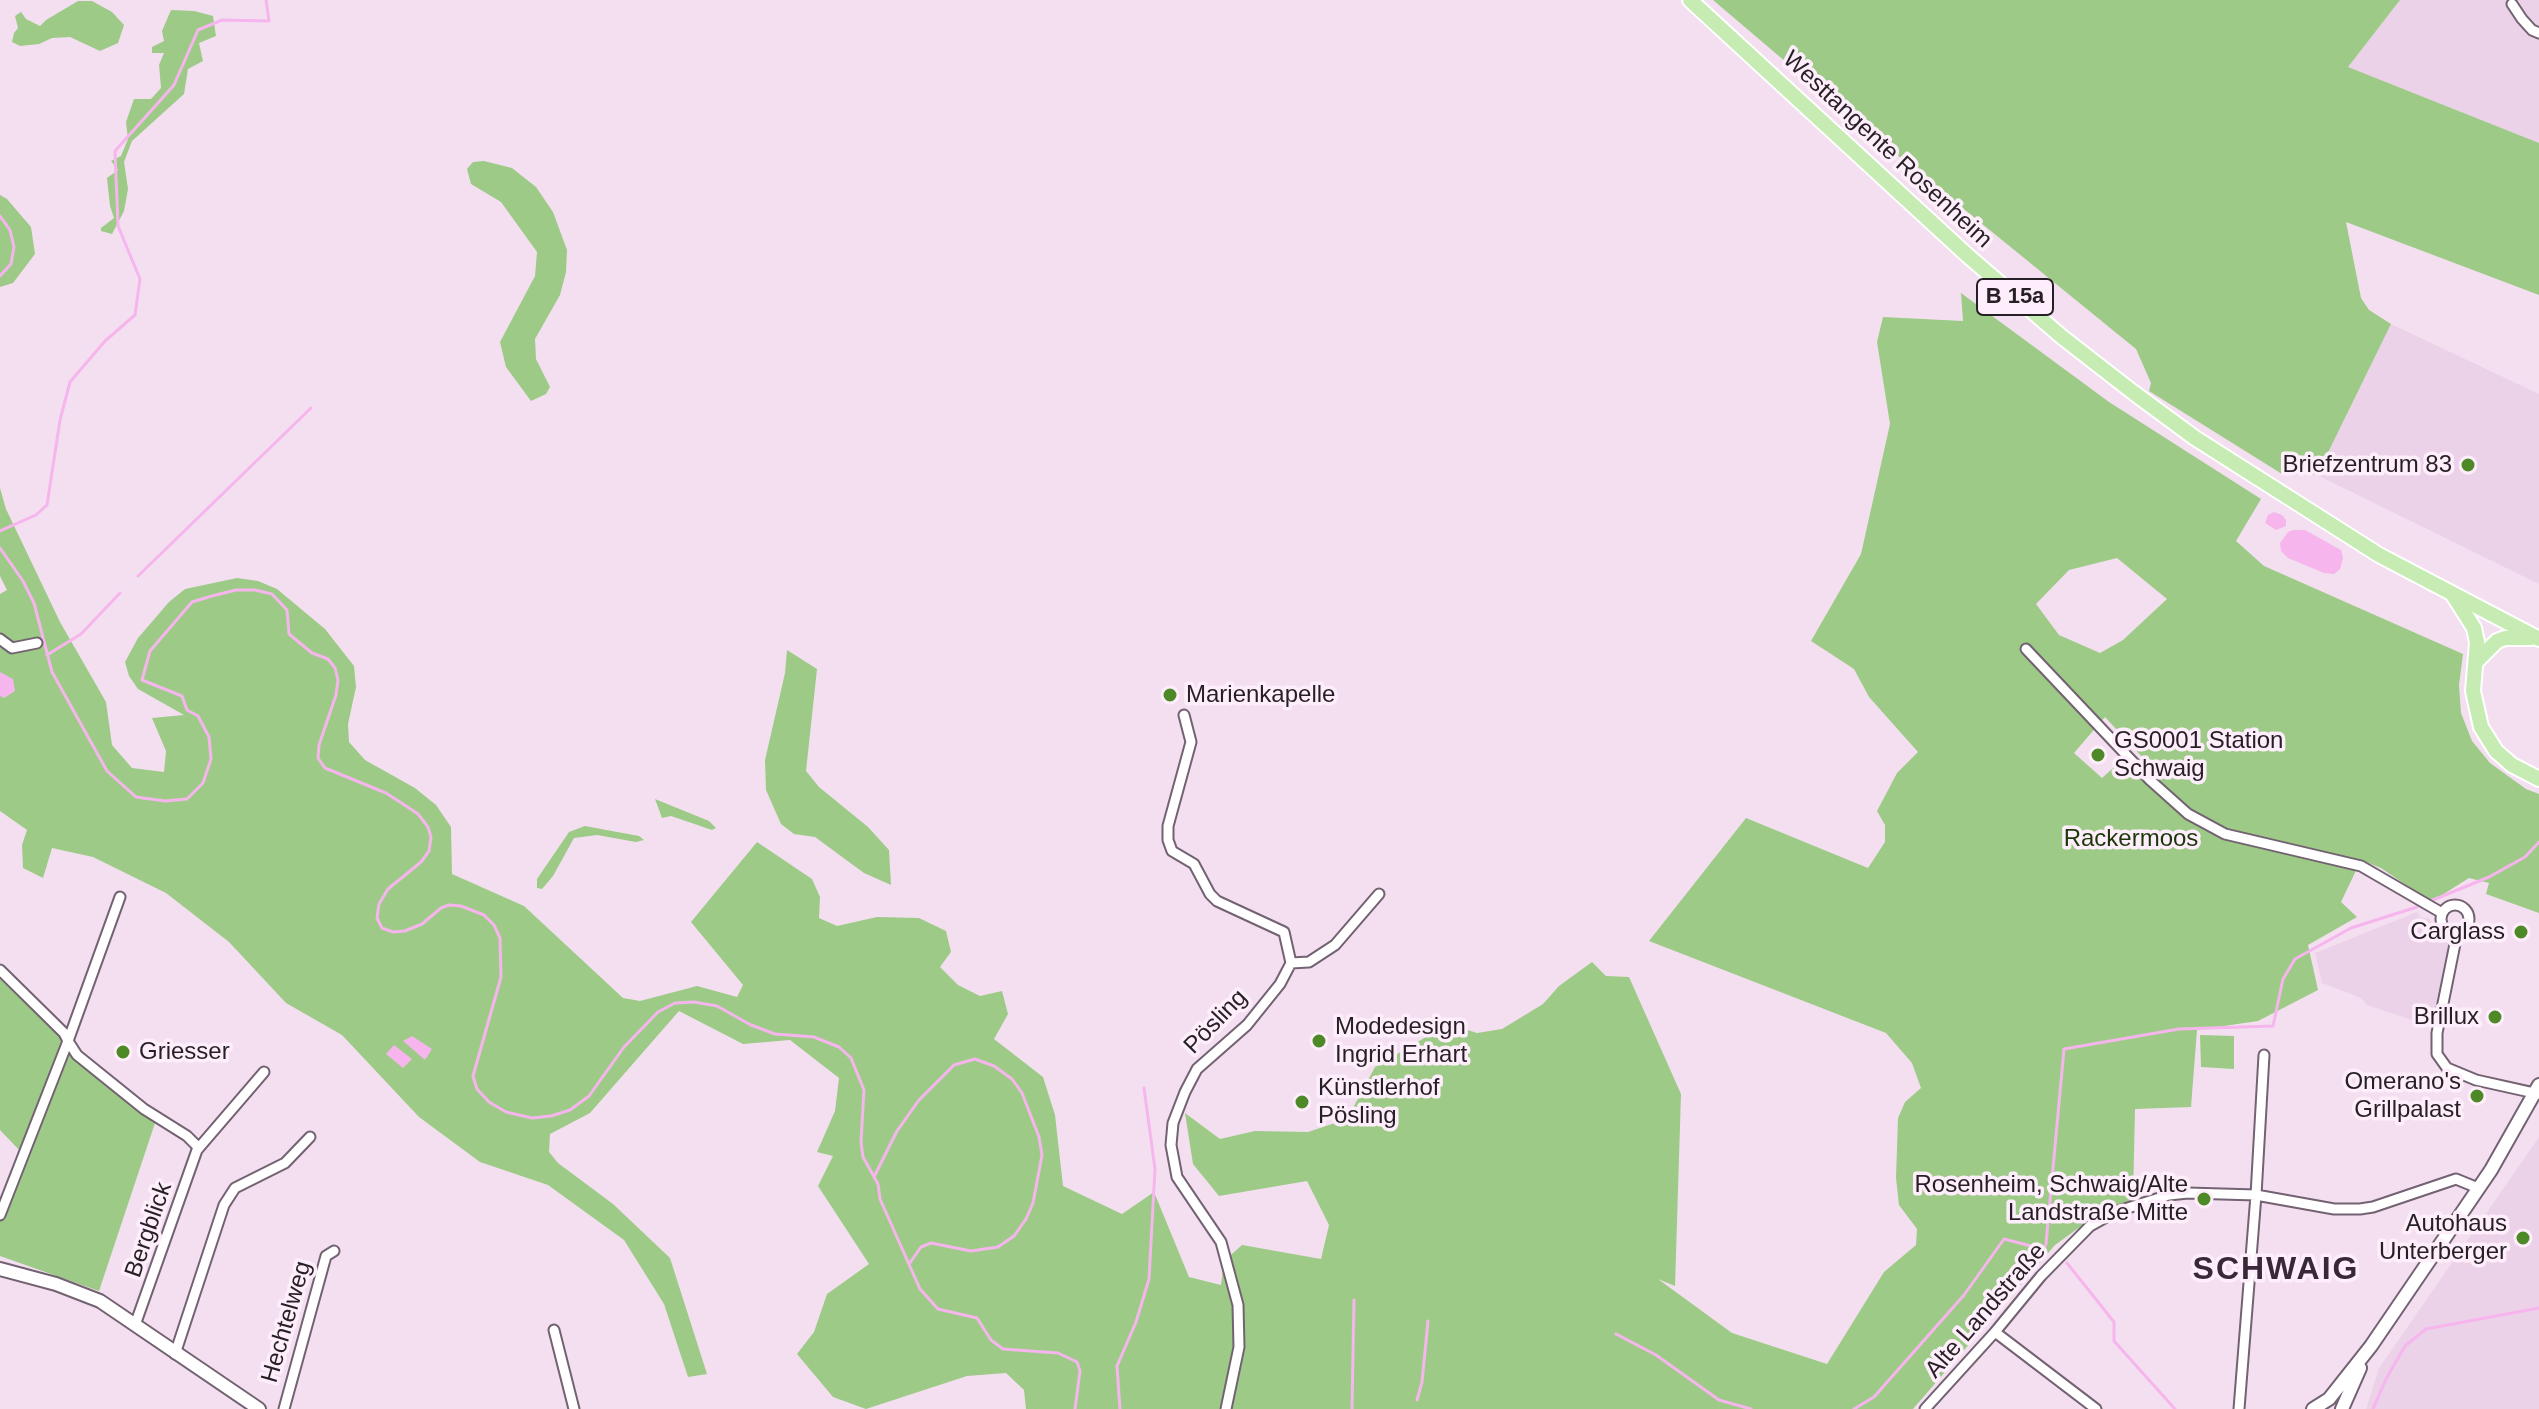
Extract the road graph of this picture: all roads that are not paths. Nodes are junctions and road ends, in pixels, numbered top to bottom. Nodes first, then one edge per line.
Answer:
1 (1690, 0) edge
2 (2512, 4) dead end
3 (2539, 33) edge
4 (2450, 592) junction
5 (0, 639) edge
6 (2539, 639) edge
7 (37, 643) dead end
8 (2026, 649) dead end
9 (2477, 661) junction
10 (1184, 715) dead end
11 (2539, 779) edge
12 (1379, 894) dead end
13 (120, 897) dead end
14 (2442, 913) junction
15 (2457, 934) junction
16 (1291, 963) junction
17 (0, 970) edge
18 (68, 1041) junction
19 (2264, 1055) dead end
20 (264, 1072) dead end
21 (2538, 1091) edge
22 (310, 1137) dead end
23 (199, 1148) junction
24 (2478, 1188) junction
25 (2256, 1195) junction
26 (0, 1215) edge
27 (334, 1251) dead end
28 (0, 1269) edge
29 (135, 1325) junction
30 (554, 1330) dead end
31 (1995, 1332) junction
32 (2371, 1346) junction
33 (175, 1354) junction
34 (259, 1409) edge
35 (284, 1409) edge
36 (574, 1409) edge
37 (1226, 1409) edge
38 (1925, 1409) edge
39 (2096, 1409) edge
40 (2239, 1409) edge
41 (2313, 1409) edge
42 (2342, 1409) edge

1 - 4 highway, Westtangente Rosenheim / B 15a
2 - 3 street
4 - 6 highway, Westtangente Rosenheim / B 15a
4 - 9 highway
5 - 7 street
6 - 9 highway
8 - 14 street
9 - 11 highway
10 - 16 street
12 - 16 street
13 - 18 street
14 - 15 street
14 - 15 street
15 - 21 street
16 - 37 street, Pösling
17 - 18 street
18 - 23 street
18 - 26 street
19 - 25 street
20 - 23 street, Bergblick
21 - 24 main road
22 - 33 street
23 - 29 street, Bergblick
24 - 25 street, Alte Landstraße
24 - 32 main road
25 - 31 street, Alte Landstraße
25 - 40 street
27 - 35 street, Hechtelweg
28 - 29 main road
29 - 33 main road
30 - 36 street
31 - 38 street, Alte Landstraße
31 - 39 street
32 - 41 main road
32 - 42 main road
33 - 34 main road

